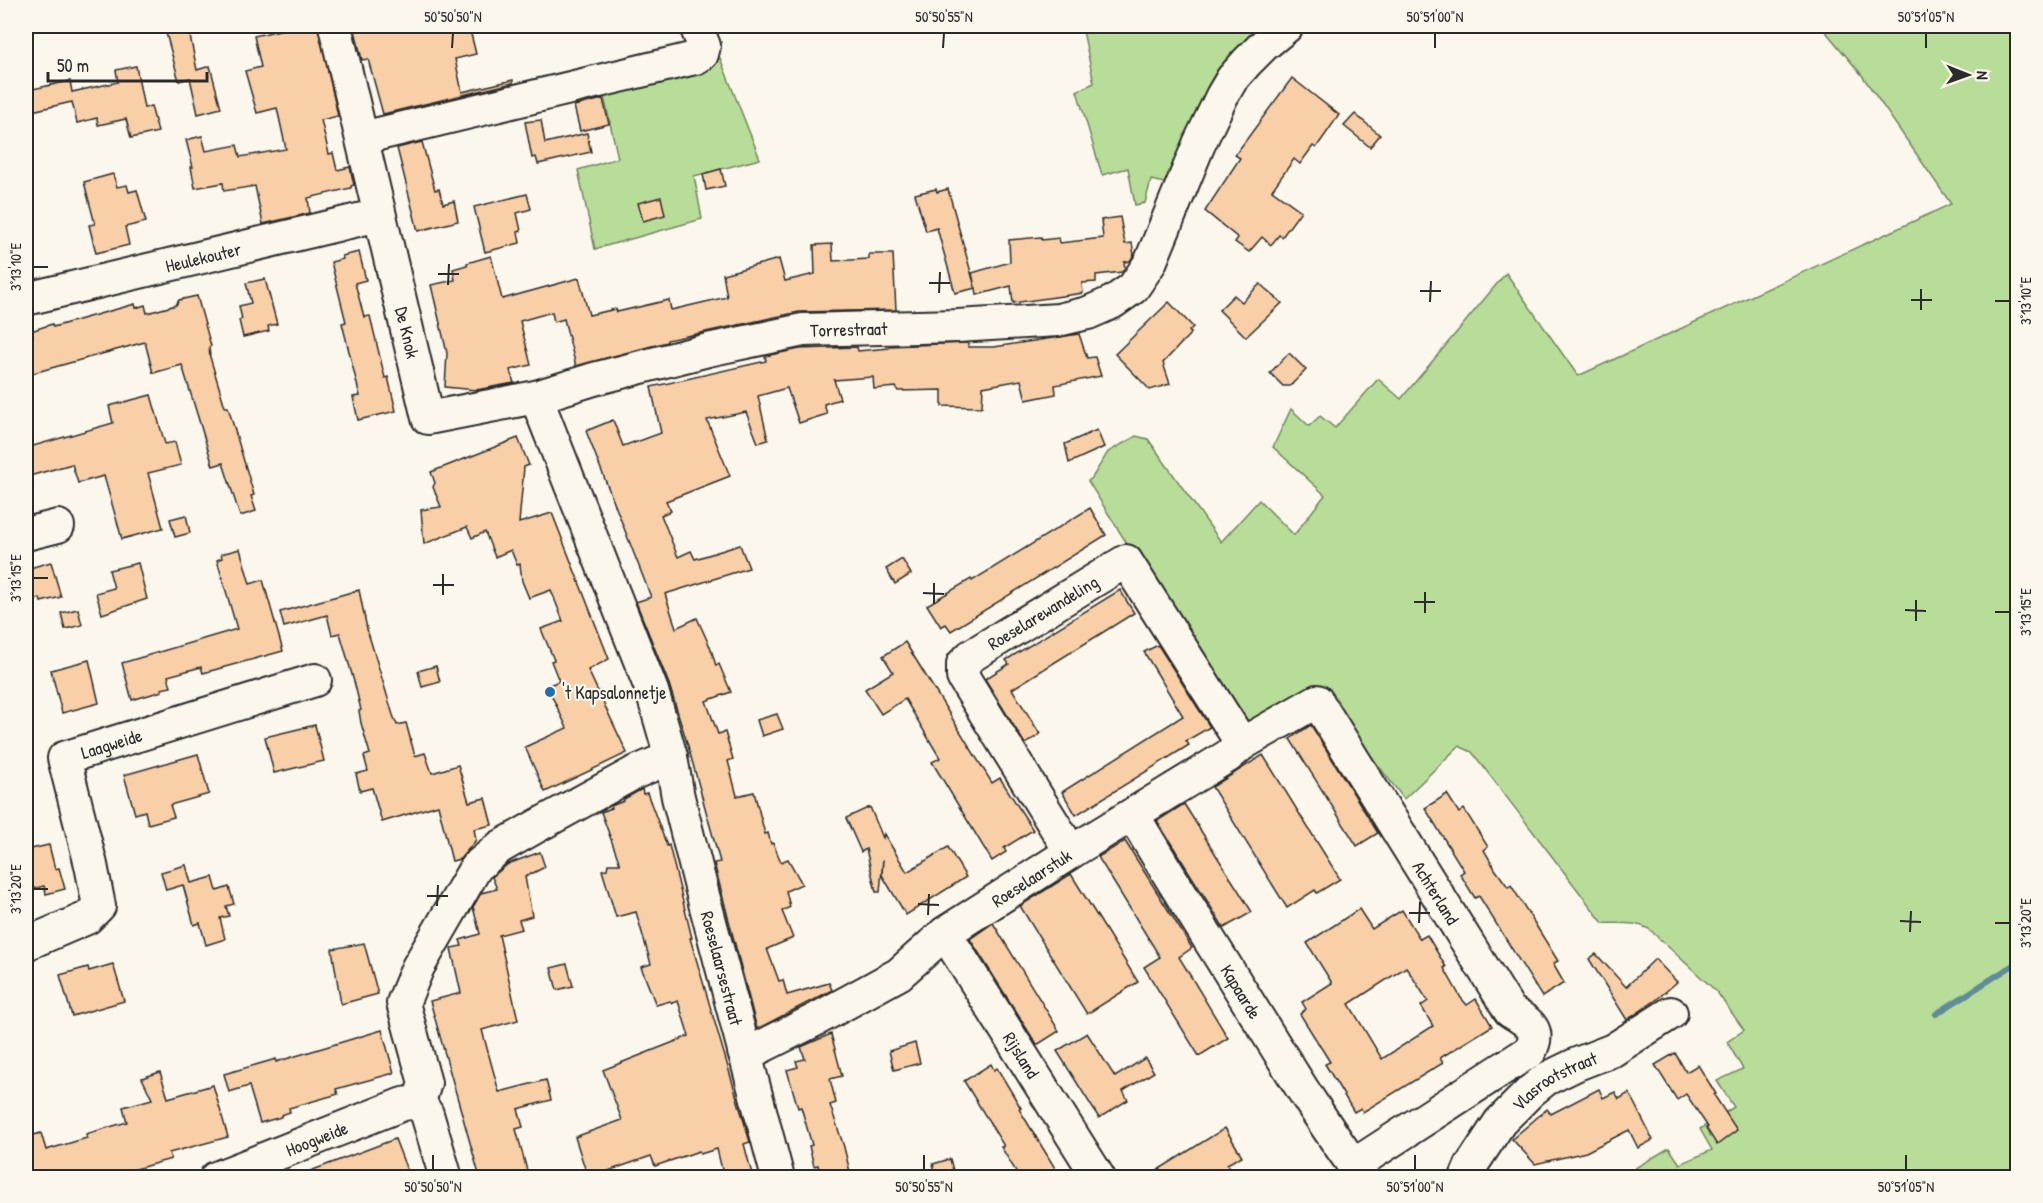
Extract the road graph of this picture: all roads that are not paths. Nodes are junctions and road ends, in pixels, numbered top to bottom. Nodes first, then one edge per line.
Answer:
1 (335, 26) edge
2 (696, 26) edge
3 (1287, 26) edge
4 (362, 138) junction
5 (379, 215) junction
6 (26, 298) edge
7 (536, 397) junction
8 (58, 526) dead end
9 (26, 534) edge
10 (315, 680) dead end
11 (1317, 701) joint
12 (1242, 744) junction
13 (671, 757) junction
14 (1133, 815) junction
15 (1071, 852) junction
16 (945, 933) junction
17 (26, 944) edge
18 (1671, 1013) dead end
19 (1530, 1051) junction
20 (744, 1052) junction
21 (1546, 1079) junction
22 (419, 1102) junction
23 (1359, 1171) edge
24 (216, 1178) edge
25 (446, 1178) edge
26 (778, 1178) edge
27 (1099, 1178) edge
28 (1466, 1178) edge

1 - 4 street, De Knok
2 - 4 street
3 - 7 street, Torrestraat
4 - 5 street, De Knok
5 - 6 street, Heulekouter
5 - 7 street, De Knok
7 - 13 street, Roeselaarsestraat
8 - 9 street
10 - 17 street, Laagweide
11 - 12 street, Roeselaarstuk
11 - 19 street, Achterland
12 - 14 street, Roeselaarstuk
12 - 15 street, Roeselarewandeling
13 - 20 street, Roeselaarsestraat
13 - 22 street
14 - 15 street, Roeselaarstuk
14 - 23 street, Kapaarde
15 - 16 street, Roeselaarstuk
16 - 20 street, Roeselaarstuk
16 - 27 street, Rijsland
18 - 21 street, Vlasrootstraat
19 - 21 street, Achterland
19 - 23 street, Kapaarde
20 - 26 street, Roeselaarsestraat
21 - 28 street, Vlasrootstraat
22 - 24 street, Hoogweide
22 - 25 street

